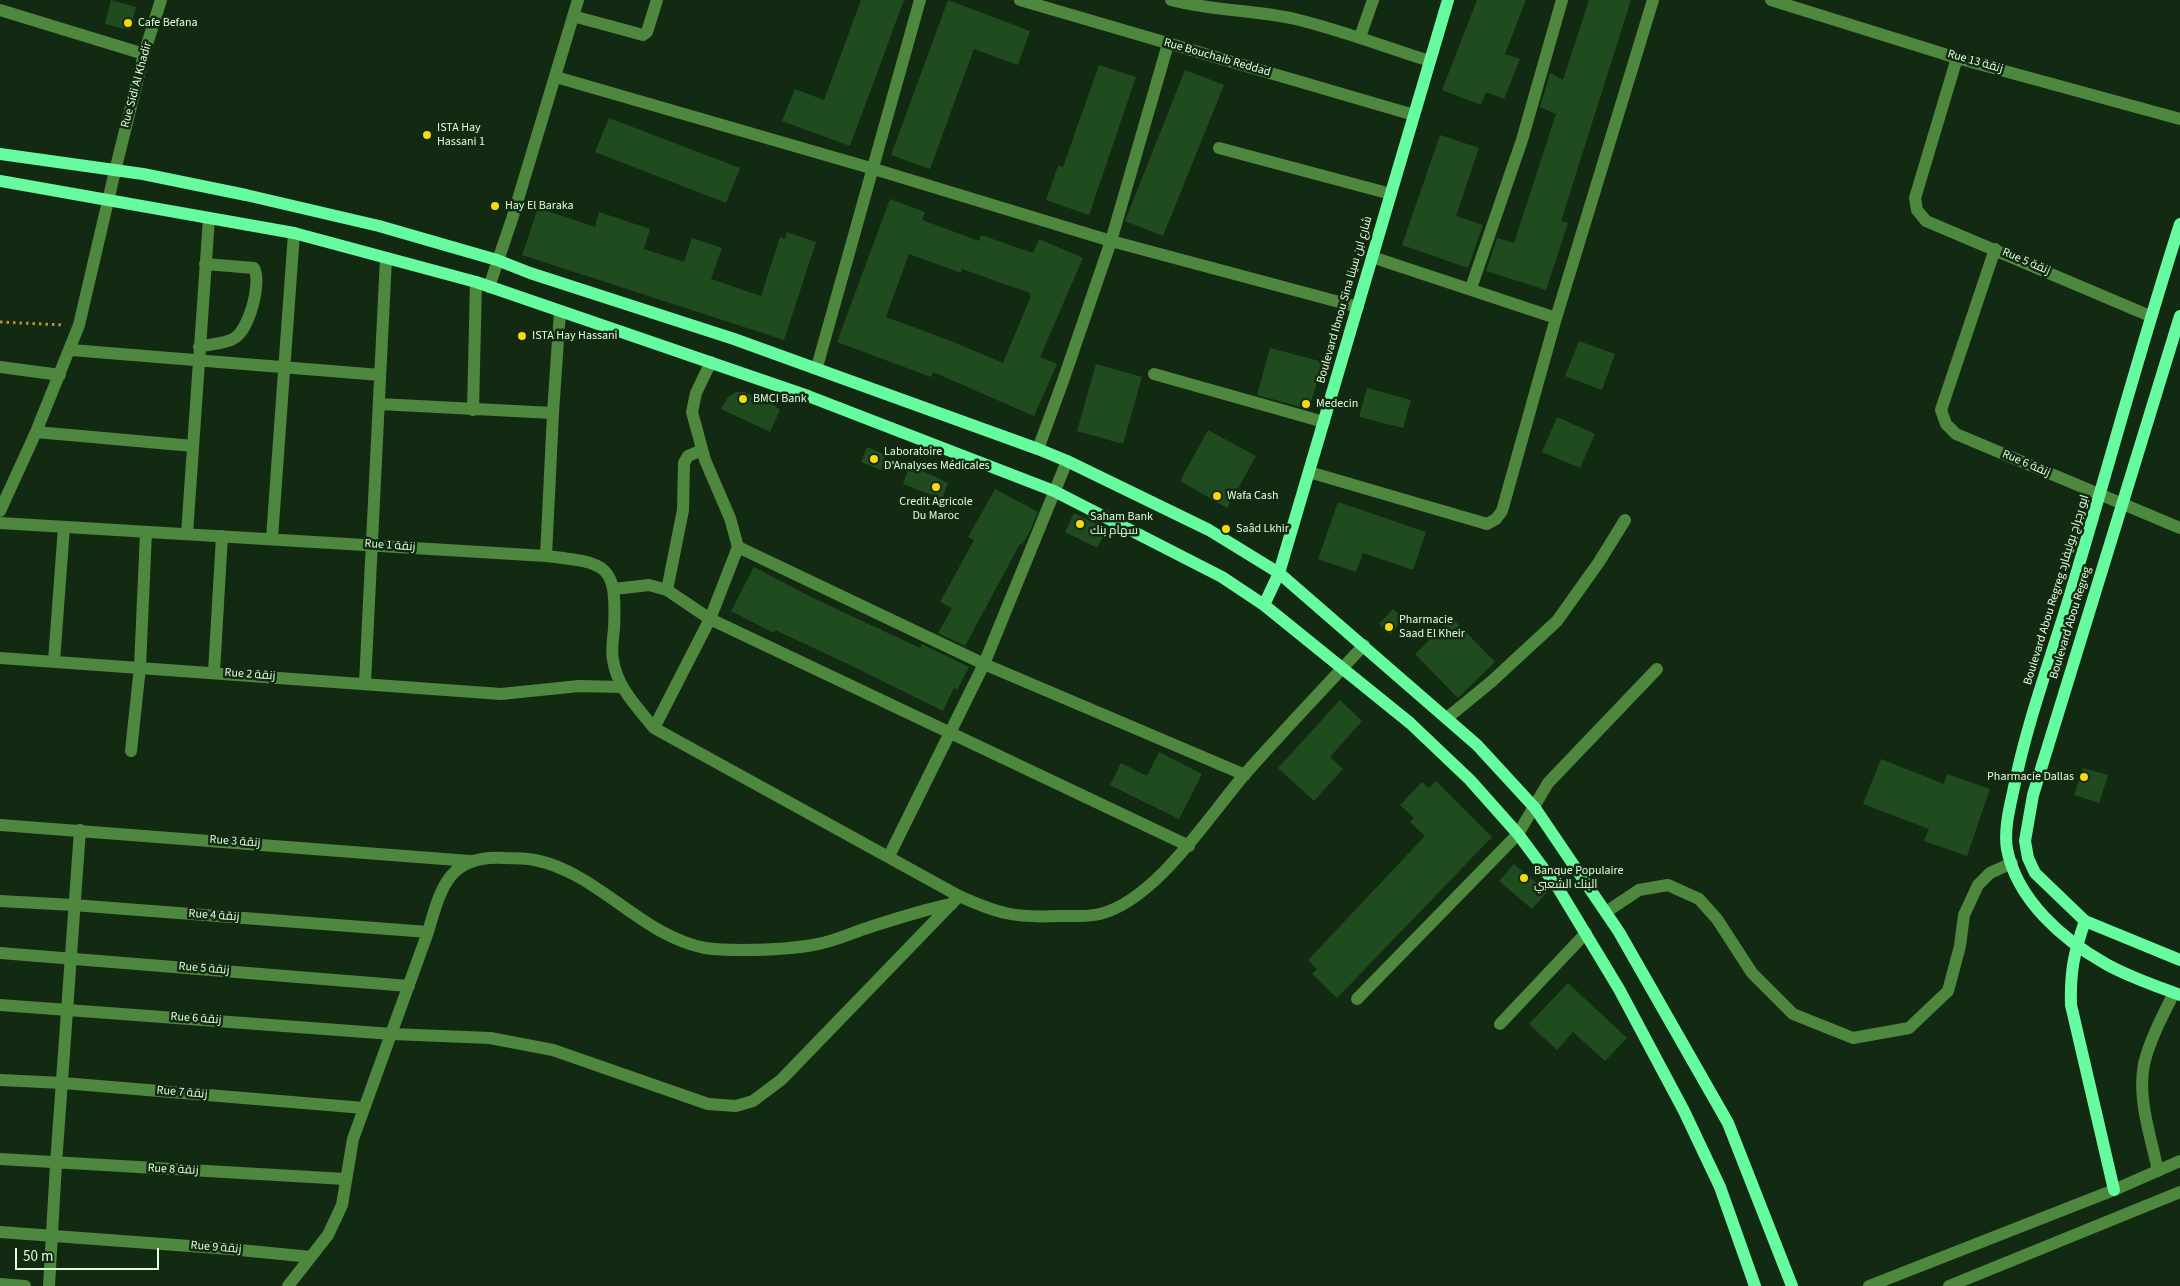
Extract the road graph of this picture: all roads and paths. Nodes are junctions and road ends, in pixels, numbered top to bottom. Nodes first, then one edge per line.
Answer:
1 (161, 0) edge
2 (578, 0) edge
3 (657, 0) edge
4 (920, 0) edge
5 (1022, 0) edge
6 (1171, 0) edge
7 (1373, 0) edge
8 (1448, 0) edge
9 (1562, 0) edge
10 (1653, 0) edge
11 (1771, 0) edge
12 (0, 10) edge
13 (573, 16) junction
14 (1360, 37) junction
15 (1168, 44) junction
16 (144, 54) junction
17 (1957, 58) junction
18 (1430, 60) junction
19 (556, 77) junction
20 (1414, 114) junction
21 (2180, 119) edge
22 (1219, 148) dead end
23 (0, 154) edge
24 (874, 169) junction
25 (115, 171) junction
26 (0, 181) edge
27 (1391, 194) junction
28 (110, 200) junction
29 (209, 218) junction
30 (2180, 224) edge
31 (294, 233) junction
32 (1111, 241) junction
33 (1995, 249) junction
34 (1372, 257) junction
35 (386, 258) junction
36 (497, 260) junction
37 (205, 264) junction
38 (476, 282) junction
39 (489, 286) junction
40 (1470, 288) junction
41 (1358, 307) junction
42 (560, 311) junction
43 (2150, 316) junction
44 (1556, 318) junction
45 (0, 322) edge
46 (2179, 324) edge
47 (79, 325) junction
48 (199, 347) junction
49 (71, 350) junction
50 (198, 360) junction
51 (711, 362) junction
52 (0, 367) edge
53 (283, 367) junction
54 (817, 368) junction
55 (1154, 374) dead end
56 (60, 375) junction
57 (380, 375) junction
58 (379, 404) junction
59 (473, 410) junction
60 (553, 413) junction
61 (1324, 422) junction
62 (36, 432) junction
63 (193, 446) junction
64 (1038, 449) junction
65 (702, 450) junction
66 (1067, 461) junction
67 (1309, 472) junction
68 (1054, 491) junction
69 (2100, 495) junction
70 (2122, 504) junction
71 (0, 511) edge
72 (1625, 520) dead end
73 (0, 523) edge
74 (64, 527) junction
75 (2180, 528) edge
76 (146, 532) junction
77 (187, 534) junction
78 (222, 536) junction
79 (272, 538) junction
80 (371, 544) junction
81 (738, 546) junction
82 (546, 556) junction
83 (1279, 573) junction
84 (614, 589) junction
85 (667, 590) junction
86 (1264, 606) junction
87 (710, 619) junction
88 (1364, 645) junction
89 (0, 658) edge
90 (54, 661) junction
91 (984, 664) junction
92 (140, 667) junction
93 (1343, 668) junction
94 (1657, 669) dead end
95 (214, 672) junction
96 (365, 683) junction
97 (622, 687) junction
98 (1447, 718) junction
99 (654, 728) junction
100 (948, 733) junction
101 (131, 750) dead end
102 (1245, 775) junction
103 (1535, 808) junction
104 (0, 825) edge
105 (80, 830) junction
106 (1518, 834) junction
107 (1189, 846) junction
108 (889, 856) junction
109 (470, 861) junction
110 (2012, 863) junction
111 (956, 900) junction
112 (0, 901) edge
113 (73, 904) junction
114 (1606, 912) junction
115 (2085, 921) junction
116 (428, 932) junction
117 (1586, 933) junction
118 (2076, 946) junction
119 (0, 953) edge
120 (70, 958) junction
121 (2180, 960) edge
122 (409, 986) junction
123 (2177, 994) edge
124 (1357, 1000) dead end
125 (0, 1005) edge
126 (68, 1009) junction
127 (1500, 1024) dead end
128 (392, 1034) junction
129 (0, 1080) edge
130 (63, 1083) junction
131 (364, 1108) junction
132 (0, 1159) edge
133 (2180, 1161) edge
134 (56, 1164) junction
135 (2158, 1171) junction
136 (345, 1179) junction
137 (2114, 1190) junction
138 (2180, 1192) edge
139 (0, 1232) edge
140 (52, 1235) junction
141 (311, 1257) junction
142 (0, 1284) edge
143 (25, 1286) edge
144 (49, 1286) edge
145 (288, 1286) edge
146 (1755, 1286) edge
147 (1792, 1286) edge
148 (1869, 1286) edge
149 (1949, 1286) edge

1 - 16 street, Rue Sidi Al Khadir
2 - 13 street
3 - 13 street
4 - 24 street
5 - 15 street, Rue Bouchaib Reddad
6 - 14 street
7 - 14 street
8 - 18 main road, Boulevard Ibnou Sina شارع ابن سينا
9 - 40 street
10 - 44 street
11 - 17 street, Rue 13 زنقة
12 - 16 street
13 - 19 street
14 - 18 street
15 - 20 street, Rue Bouchaib Reddad
15 - 32 street
16 - 25 street, Rue Sidi Al Khadir
17 - 21 street, Rue 13 زنقة
17 - 33 street, Rue 5 زنقة
18 - 20 main road, Boulevard Ibnou Sina شارع ابن سينا
19 - 24 street
19 - 36 street
20 - 27 main road, Boulevard Ibnou Sina شارع ابن سينا
22 - 27 street
23 - 25 main road
24 - 32 street
24 - 54 street
25 - 28 street, Rue Sidi Al Khadir
25 - 36 main road
26 - 28 main road
27 - 34 main road, Boulevard Ibnou Sina شارع ابن سينا
28 - 29 main road
28 - 47 street, Rue Sidi Al Khadir
29 - 31 main road
29 - 37 street
30 - 43 main road, Boulevard Abou Regreg ابو رجراج بوليفارد
31 - 35 main road
31 - 53 street
32 - 41 street
32 - 64 street
33 - 43 street, Rue 5 زنقة
33 - 69 street, Rue 6 زنقة
34 - 40 street
34 - 41 main road, Boulevard Ibnou Sina شارع ابن سينا
35 - 38 main road
35 - 57 street
36 - 39 street
36 - 54 main road
37 - 48 street
37 - 48 street
38 - 39 main road
38 - 59 street
39 - 42 main road
40 - 44 street
41 - 61 main road, Boulevard Ibnou Sina شارع ابن سينا
42 - 51 main road
42 - 60 street
43 - 69 main road, Boulevard Abou Regreg ابو رجراج بوليفارد
44 - 67 street
45 - 47 path
46 - 70 main road, Boulevard Abou Regreg
47 - 49 street, Rue Sidi Al Khadir
48 - 50 street
49 - 50 street
49 - 56 street, Rue Sidi Al Khadir
50 - 53 street
50 - 63 street
51 - 65 street
51 - 68 main road
52 - 56 street
53 - 57 street
53 - 79 street
54 - 64 main road
55 - 61 street
56 - 62 street, Rue Sidi Al Khadir
57 - 58 street
58 - 59 street
58 - 80 street
59 - 60 street
60 - 82 street
61 - 67 main road, Boulevard Ibnou Sina شارع ابن سينا
62 - 63 street
62 - 71 street, Rue Sidi Al Khadir
63 - 77 street
64 - 66 main road
65 - 81 street
65 - 85 street
66 - 68 street
66 - 83 main road
67 - 83 main road, Boulevard Ibnou Sina شارع ابن سينا
68 - 86 main road
68 - 91 street
69 - 70 street, Rue 6 زنقة
69 - 110 main road, Boulevard Abou Regreg ابو رجراج بوليفارد
70 - 75 street, Rue 6 زنقة
70 - 115 main road, Boulevard Abou Regreg
72 - 98 street
73 - 74 street, Rue 1 زنقة
74 - 76 street, Rue 1 زنقة
74 - 90 street
76 - 77 street, Rue 1 زنقة
76 - 92 street
77 - 78 street, Rue 1 زنقة
78 - 79 street, Rue 1 زنقة
78 - 95 street
79 - 80 street, Rue 1 زنقة
80 - 82 street, Rue 1 زنقة
80 - 96 street
81 - 87 street
81 - 91 street
82 - 84 street, Rue 1 زنقة
83 - 86 main road, Boulevard Ibnou Sina شارع ابن سينا
83 - 88 main road
84 - 85 street
84 - 97 street
85 - 87 street
86 - 93 main road
87 - 99 street
87 - 100 street
88 - 93 street
88 - 98 main road
89 - 90 street, Rue 2 زنقة
90 - 92 street, Rue 2 زنقة
91 - 100 street
91 - 102 street
92 - 95 street, Rue 2 زنقة
92 - 101 street
93 - 102 street
93 - 106 main road
94 - 103 street
95 - 96 street, Rue 2 زنقة
96 - 97 street, Rue 2 زنقة
97 - 99 street
98 - 103 main road
99 - 108 street
100 - 107 street
100 - 108 street
102 - 107 street
103 - 106 street
103 - 114 main road
104 - 105 street, Rue 3 زنقة
105 - 109 street, Rue 3 زنقة
105 - 113 street
106 - 117 main road
106 - 124 street
107 - 111 street
108 - 111 street
109 - 111 street, Rue 3 زنقة
109 - 116 street
110 - 114 street
110 - 118 main road, Boulevard Abou Regreg ابو رجراج بوليفارد
111 - 128 street, Rue 6 زنقة
112 - 113 street, Rue 4 زنقة
113 - 116 street, Rue 4 زنقة
113 - 120 street
114 - 147 main road
115 - 118 main road
115 - 121 main road
116 - 122 street
117 - 127 street
117 - 146 main road
118 - 123 main road, Boulevard Abou Regreg ابو رجراج بوليفارد
118 - 137 main road
119 - 120 street, Rue 5 زنقة
120 - 122 street, Rue 5 زنقة
120 - 126 street
122 - 128 street
123 - 135 street
125 - 126 street, Rue 6 زنقة
126 - 128 street, Rue 6 زنقة
126 - 130 street
128 - 131 street
129 - 130 street, Rue 7 زنقة
130 - 131 street, Rue 7 زنقة
130 - 134 street
131 - 136 street
132 - 134 street, Rue 8 زنقة
133 - 135 street
134 - 136 street, Rue 8 زنقة
134 - 140 street
135 - 137 street
136 - 141 street
137 - 148 street
138 - 149 street
139 - 140 street, Rue 9 زنقة
140 - 141 street, Rue 9 زنقة
140 - 144 street
141 - 145 street
142 - 143 street

